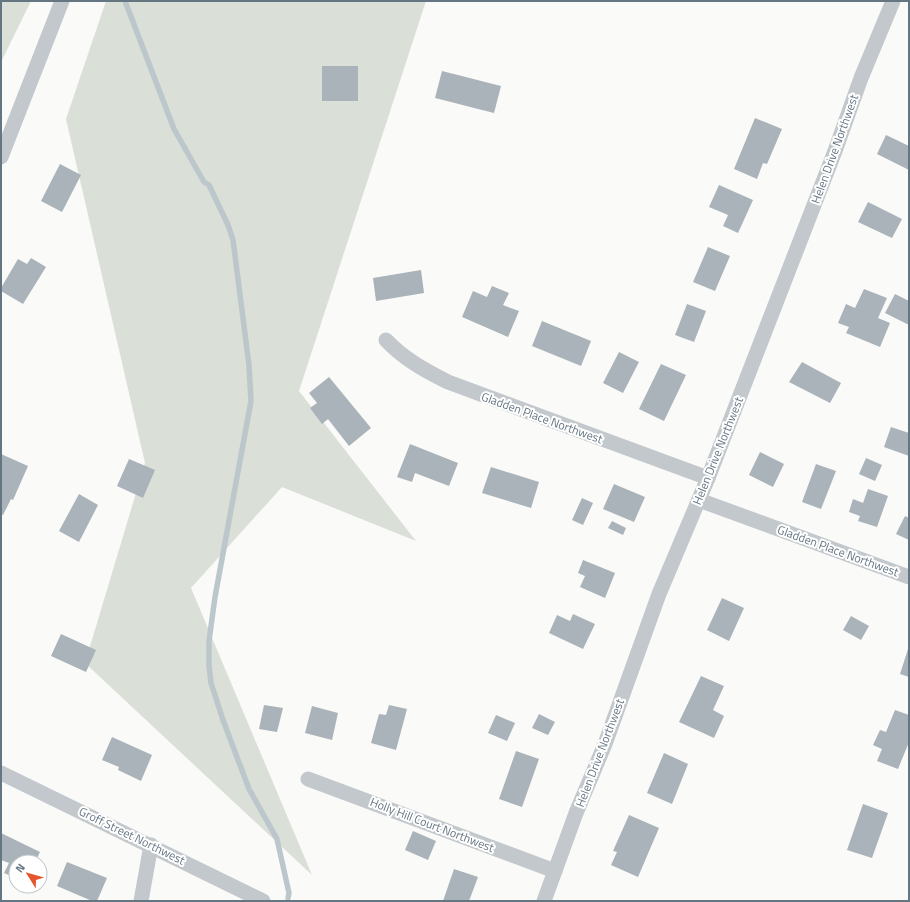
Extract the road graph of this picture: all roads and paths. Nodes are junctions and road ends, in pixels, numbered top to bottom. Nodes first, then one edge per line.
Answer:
1 (62, 1) edge
2 (893, 1) edge
3 (1, 157) edge
4 (386, 340) dead end
5 (708, 478) junction
6 (699, 500) junction
7 (909, 577) edge
8 (1, 772) edge
9 (308, 779) dead end
10 (151, 845) junction
11 (555, 871) junction
12 (141, 901) edge
13 (263, 901) edge
14 (544, 901) edge

1 - 3 street
2 - 5 street, Helen Drive Northwest
4 - 5 street, Gladden Place Northwest
5 - 6 street, Helen Drive Northwest
6 - 7 street, Gladden Place Northwest
6 - 11 street, Helen Drive Northwest
8 - 10 street, Groff Street Northwest
9 - 11 street, Holly Hill Court Northwest
10 - 12 street
10 - 13 street, Groff Street Northwest
11 - 14 street, Helen Drive Northwest

